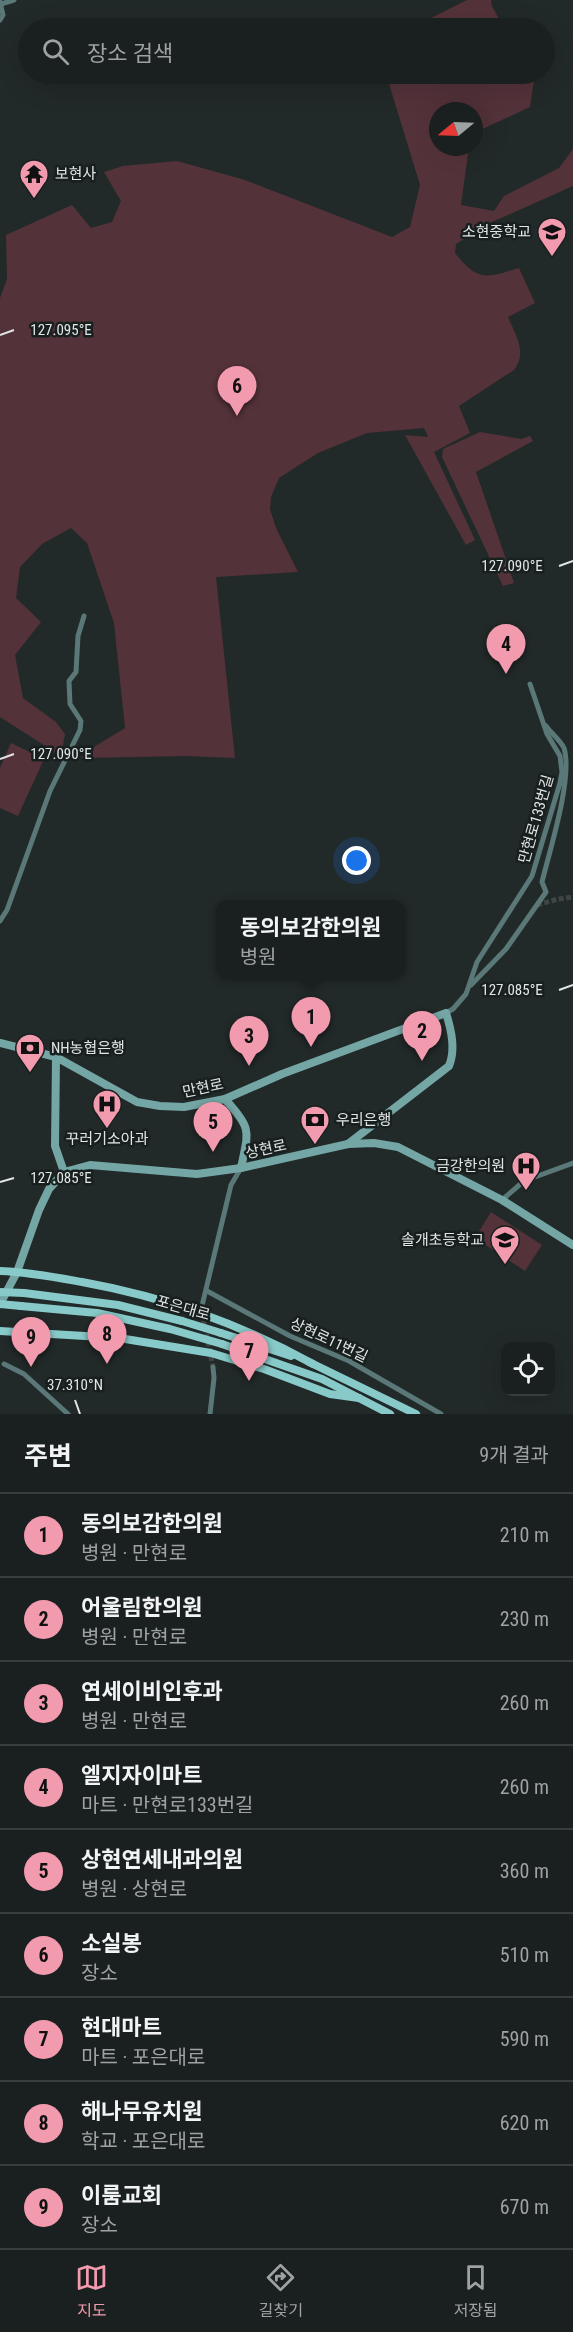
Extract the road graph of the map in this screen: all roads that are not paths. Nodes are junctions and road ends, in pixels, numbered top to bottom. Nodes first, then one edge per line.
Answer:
1 (14, 0) edge
2 (0, 3) edge
3 (0, 20) edge
4 (84, 616) dead end
5 (530, 684) dead end
6 (544, 724) junction
7 (0, 921) edge
8 (470, 987) junction
9 (446, 1013) junction
10 (0, 1043) edge
11 (56, 1057) junction
12 (225, 1099) junction
13 (348, 1144) junction
14 (573, 1162) edge
15 (241, 1168) junction
16 (64, 1172) junction
17 (502, 1200) junction
18 (573, 1245) edge
19 (0, 1271) edge
20 (17, 1272) junction
21 (207, 1290) junction
22 (0, 1292) edge
23 (0, 1304) edge
24 (208, 1315) junction
25 (0, 1331) edge
26 (4, 1364) dead end
27 (313, 1364) junction
28 (213, 1367) tunnel mouth
29 (359, 1398) junction
30 (68, 1414) edge
31 (210, 1414) edge
32 (390, 1414) edge
33 (416, 1414) edge
34 (441, 1414) edge

1 - 2 street
2 - 3 street
4 - 7 street
5 - 6 street, 만현로133번길
6 - 8 street, 만현로133번길
6 - 8 street, 만현로
8 - 9 street, 만현로
9 - 12 street, 만현로
9 - 13 street
10 - 11 street, 만현로
11 - 12 street, 만현로
11 - 16 street
12 - 15 street
13 - 15 street, 상현로
13 - 17 street, 상현로
14 - 17 street
15 - 16 street, 상현로
15 - 21 street
16 - 20 street
17 - 18 street, 상현로
19 - 20 main road
20 - 23 street
20 - 24 main road
21 - 24 street
21 - 34 street, 상현로11번길
22 - 27 main road, 포은대로, bridge
23 - 29 main road, 포은대로, bridge
24 - 27 main road
25 - 29 main road
26 - 30 street
27 - 33 main road, 포은대로
28 - 31 street
29 - 32 main road, 포은대로

